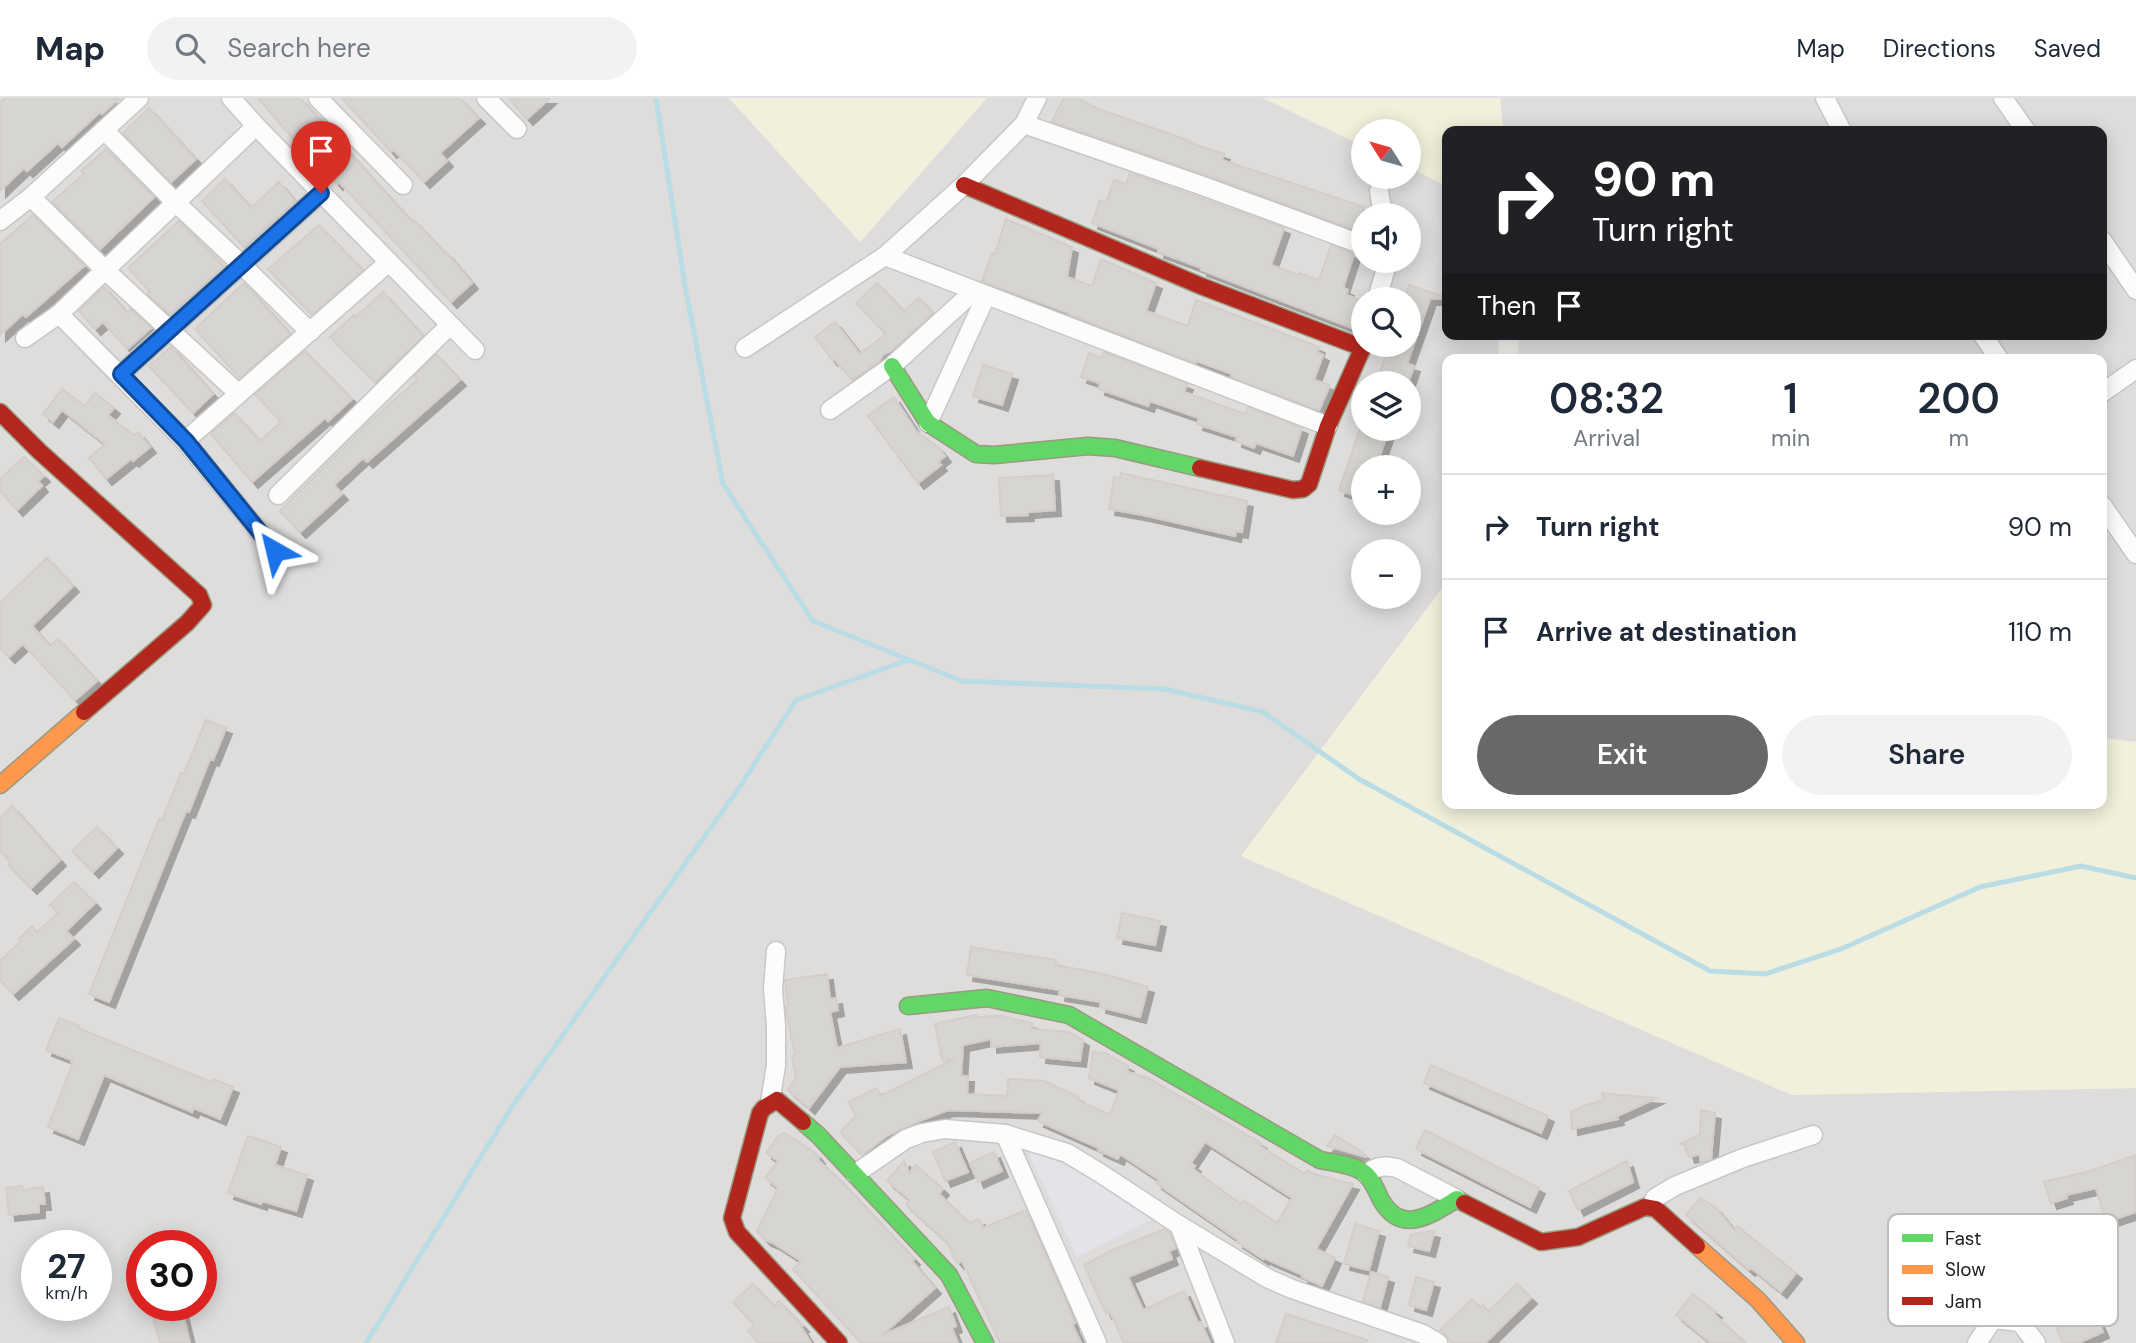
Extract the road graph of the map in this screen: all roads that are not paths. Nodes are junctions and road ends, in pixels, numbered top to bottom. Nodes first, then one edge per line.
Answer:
1 (138, 98) edge
2 (231, 98) edge
3 (318, 98) edge
4 (485, 98) edge
5 (1037, 98) edge
6 (1825, 98) edge
7 (2003, 98) edge
8 (1024, 124) junction
9 (256, 126) junction
10 (1839, 126) edge
11 (2023, 126) edge
12 (517, 129) dead end
13 (104, 130) junction
14 (403, 185) dead end
15 (964, 185) junction
16 (1379, 191) dead end
17 (321, 193) junction
18 (31, 197) junction
19 (175, 202) junction
20 (1381, 203) edge
21 (0, 221) edge
22 (1351, 241) edge
23 (2107, 247) edge
24 (885, 256) junction
25 (390, 262) junction
26 (242, 265) junction
27 (105, 270) junction
28 (2136, 289) edge
29 (980, 293) junction
30 (59, 314) junction
31 (450, 325) junction
32 (171, 330) junction
33 (310, 332) junction
34 (25, 338) dead end
35 (1351, 342) edge
36 (745, 348) dead end
37 (475, 350) dead end
38 (1358, 357) edge
39 (892, 366) junction
40 (2136, 369) edge
41 (121, 374) junction
42 (2107, 389) edge
43 (239, 394) junction
44 (830, 410) dead end
45 (0, 412) edge
46 (928, 423) junction
47 (1328, 426) junction
48 (186, 441) junction
49 (278, 495) dead end
50 (2107, 512) edge
51 (275, 551) dead end
52 (2136, 554) edge
53 (0, 785) edge
54 (776, 951) dead end
55 (908, 1006) dead end
56 (770, 1103) junction
57 (1005, 1134) junction
58 (1813, 1135) dead end
59 (855, 1174) junction
60 (1366, 1174) junction
61 (1457, 1199) junction
62 (1651, 1207) junction
63 (1179, 1225) junction
64 (1988, 1326) edge
65 (2023, 1326) edge
66 (839, 1343) edge
67 (985, 1343) edge
68 (1097, 1343) edge
69 (1225, 1343) edge
70 (1438, 1343) edge
71 (1797, 1343) edge
72 (1977, 1343) edge
73 (2036, 1343) edge

1 - 13 street
2 - 9 street
3 - 14 street
4 - 12 street
5 - 8 street
6 - 10 street
7 - 11 street
8 - 15 street
8 - 22 street
9 - 17 street
9 - 19 street
13 - 18 street
13 - 19 street
15 - 24 street
15 - 35 street
16 - 20 street
17 - 25 street
17 - 26 street
18 - 21 street
18 - 27 street
19 - 26 street
19 - 27 street
23 - 28 street
24 - 29 street
24 - 36 street
25 - 31 street
25 - 33 street
26 - 32 street
26 - 33 street
27 - 30 street
27 - 32 street
29 - 39 street
29 - 46 street
29 - 47 street
30 - 34 street
30 - 41 street
31 - 37 street
31 - 49 street
32 - 41 street
32 - 43 street
33 - 43 street
38 - 47 street
39 - 44 street
39 - 46 street
40 - 42 street
41 - 48 street
43 - 48 street
45 - 53 street
46 - 47 street
48 - 51 street
50 - 52 street
54 - 56 street
55 - 60 street
56 - 59 street
56 - 66 street
57 - 59 street
57 - 63 street
57 - 68 street
58 - 62 street
59 - 67 street
60 - 61 street
60 - 61 street
61 - 62 street
62 - 71 street
63 - 69 street
63 - 70 street
64 - 72 street
65 - 73 street

